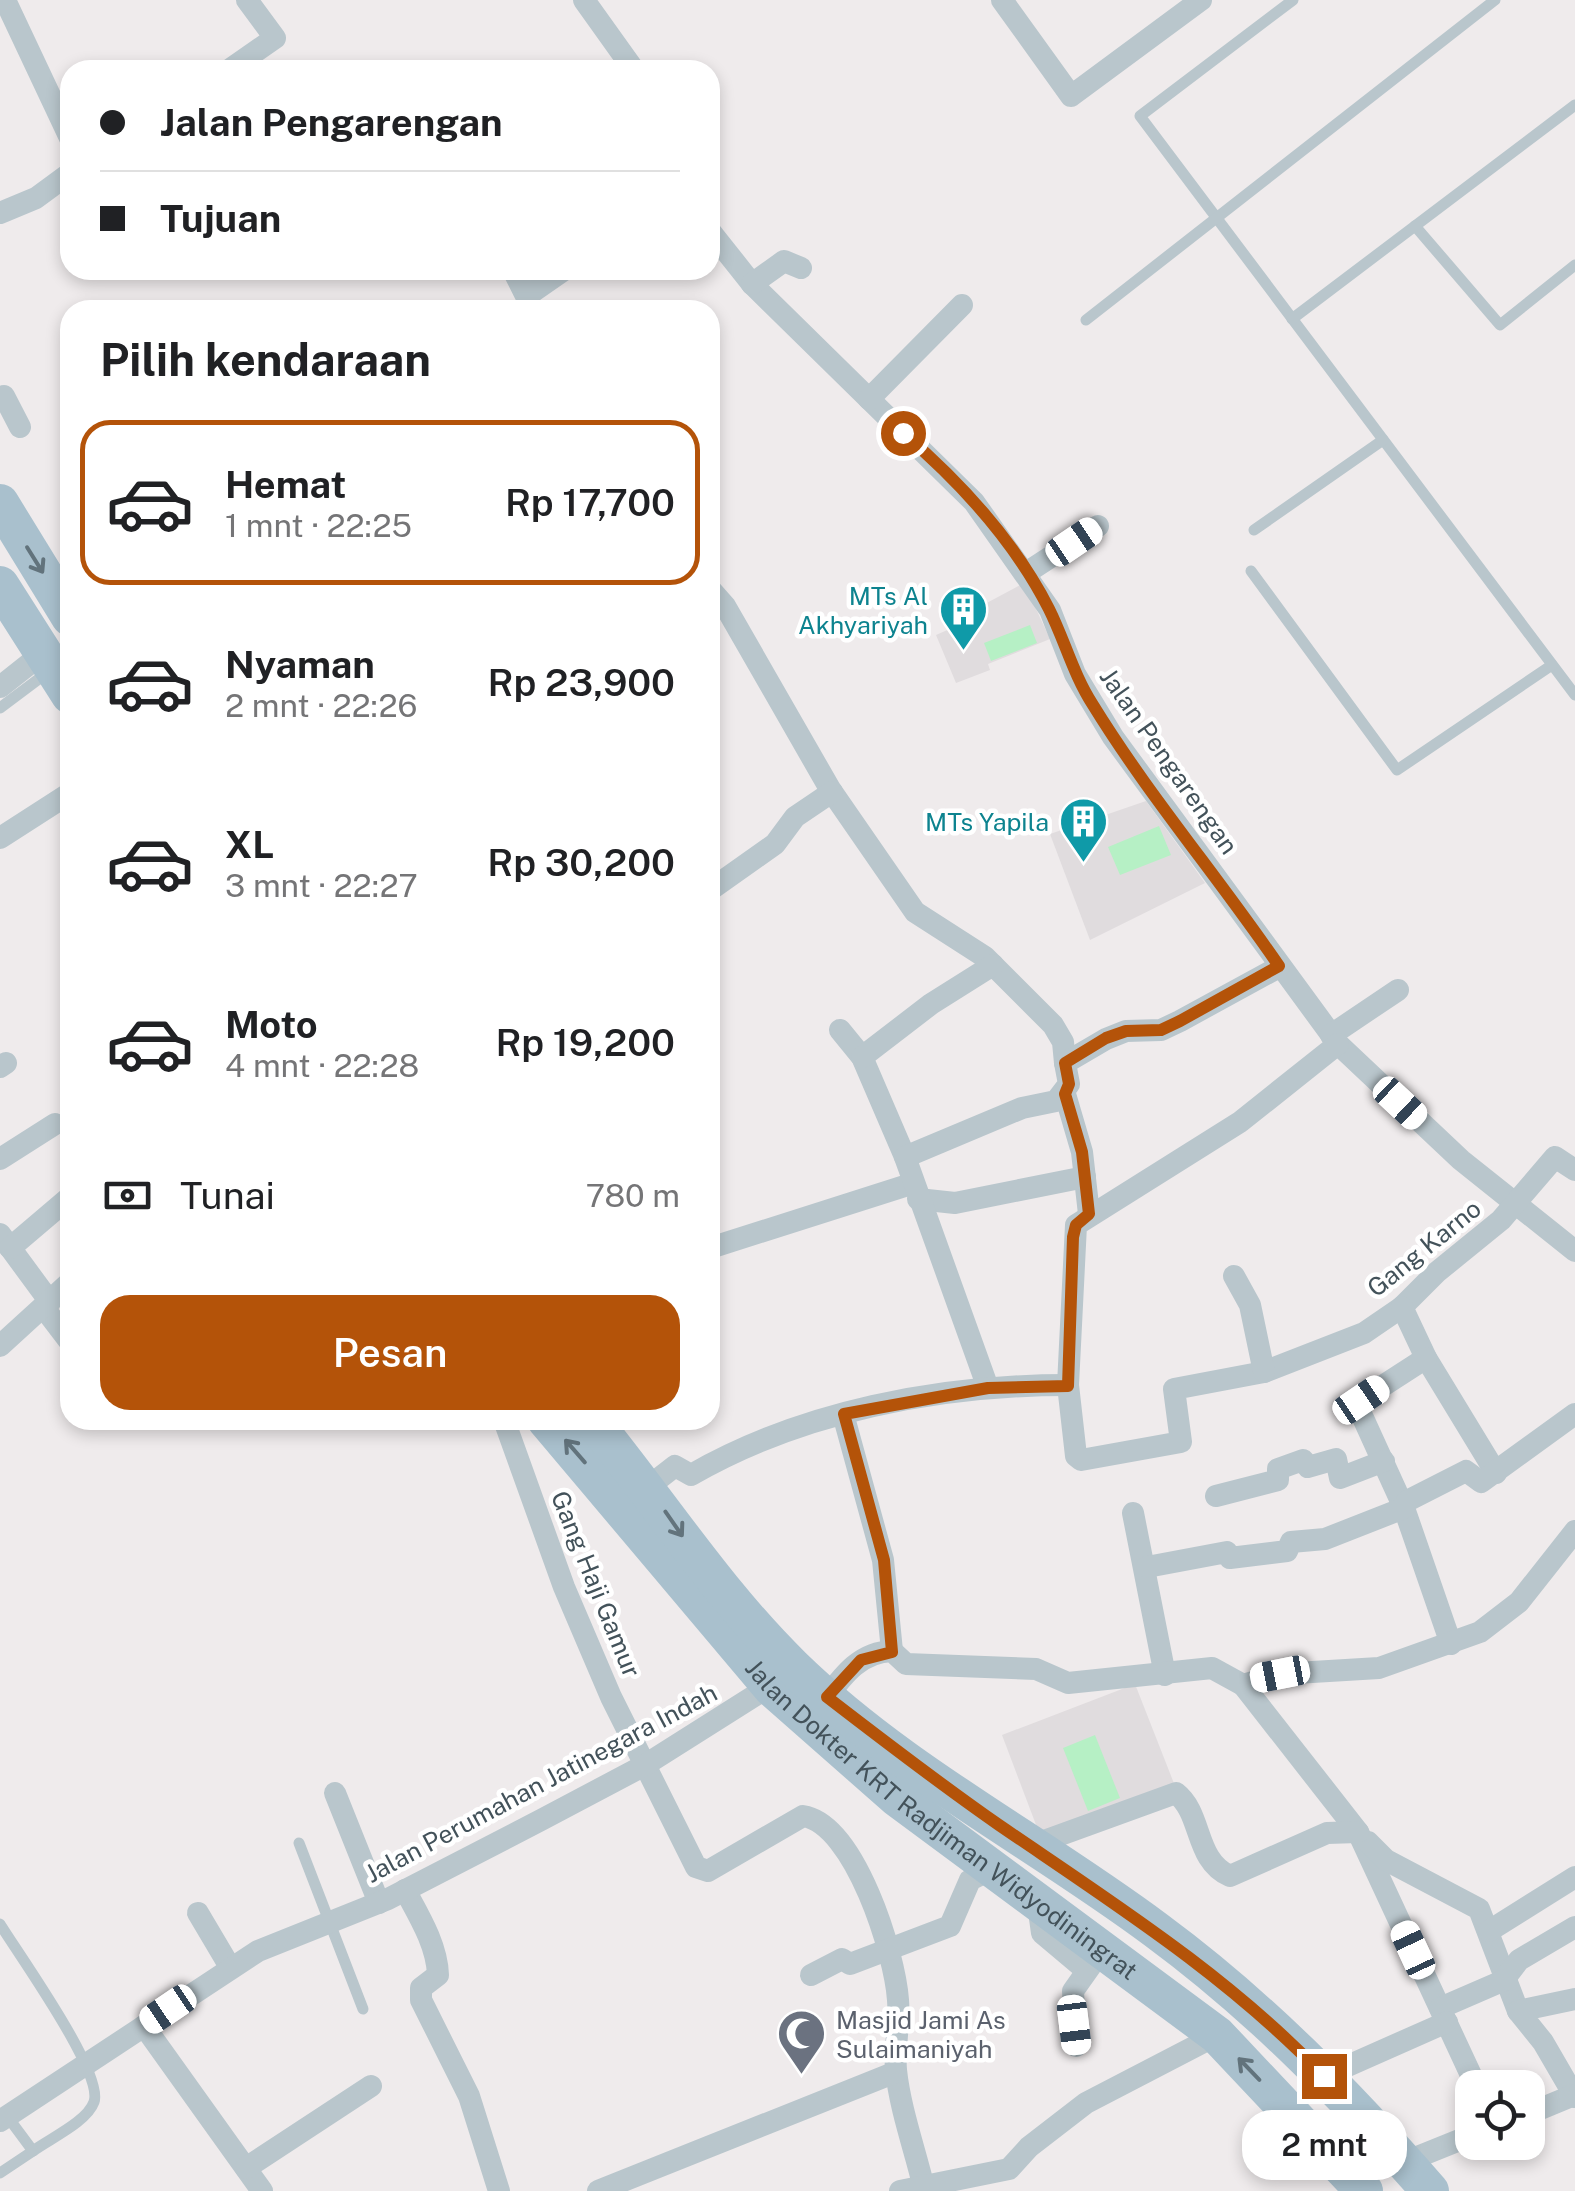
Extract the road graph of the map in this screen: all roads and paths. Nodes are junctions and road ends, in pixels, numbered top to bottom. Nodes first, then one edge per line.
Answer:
1 (5, 0) edge
2 (247, 0) edge
3 (584, 0) edge
4 (1002, 0) edge
5 (1201, 0) edge
6 (1293, 0) edge
7 (1495, 0) edge
8 (243, 60) edge
9 (627, 60) edge
10 (1575, 105) edge
11 (60, 117) edge
12 (60, 180) edge
13 (0, 213) edge
14 (1218, 220) junction
15 (1415, 226) junction
16 (720, 244) edge
17 (1575, 265) edge
18 (801, 268) dead end
19 (554, 280) edge
20 (752, 284) junction
21 (533, 300) edge
22 (962, 305) dead end
23 (1292, 319) junction
24 (1086, 320) dead end
25 (0, 397) edge
26 (869, 400) junction
27 (20, 426) dead end
28 (1383, 440) junction
29 (0, 503) edge
30 (1098, 526) dead end
31 (1254, 530) dead end
32 (1251, 571) dead end
33 (1026, 573) junction
34 (0, 585) edge
35 (60, 601) edge
36 (720, 601) edge
37 (1552, 664) junction
38 (55, 672) edge
39 (0, 687) edge
40 (1575, 695) edge
41 (0, 708) edge
42 (832, 792) junction
43 (60, 799) edge
44 (0, 838) edge
45 (720, 883) edge
46 (993, 966) junction
47 (1279, 966) junction
48 (1398, 990) dead end
49 (840, 1030) dead end
50 (1334, 1040) junction
51 (862, 1057) junction
52 (1065, 1063) junction
53 (1065, 1094) junction
54 (55, 1124) dead end
55 (905, 1157) junction
56 (0, 1159) edge
57 (1575, 1170) edge
58 (1085, 1177) junction
59 (914, 1192) junction
60 (1519, 1203) junction
61 (60, 1204) edge
62 (1089, 1214) junction
63 (5, 1241) edge
64 (720, 1245) edge
65 (1575, 1251) edge
66 (1234, 1276) dead end
67 (60, 1292) edge
68 (47, 1305) junction
69 (1402, 1308) junction
70 (60, 1326) edge
71 (0, 1346) edge
72 (1426, 1358) junction
73 (1264, 1372) junction
74 (1068, 1386) junction
75 (988, 1388) junction
76 (844, 1414) junction
77 (1575, 1414) edge
78 (508, 1430) edge
79 (555, 1430) edge
80 (600, 1430) edge
81 (1384, 1461) junction
82 (1496, 1473) junction
83 (648, 1487) junction
84 (1216, 1496) dead end
85 (1404, 1508) junction
86 (1133, 1513) dead end
87 (1575, 1531) edge
88 (1147, 1567) junction
89 (1450, 1644) junction
90 (892, 1652) junction
91 (1165, 1675) junction
92 (782, 1677) junction
93 (1243, 1685) junction
94 (827, 1697) junction
95 (645, 1764) junction
96 (335, 1793) dead end
97 (1358, 1832) junction
98 (299, 1844) dead end
99 (1030, 1846) junction
100 (990, 1870) junction
101 (1575, 1876) edge
102 (405, 1890) junction
103 (379, 1902) junction
104 (198, 1913) dead end
105 (330, 1922) junction
106 (0, 1924) edge
107 (1575, 1927) edge
108 (1489, 1930) junction
109 (888, 1953) junction
110 (1094, 1960) junction
111 (230, 1967) junction
112 (812, 1974) dead end
113 (1506, 1978) junction
114 (1575, 1999) edge
115 (363, 2009) dead end
116 (1518, 2011) junction
117 (1444, 2015) junction
118 (144, 2026) junction
119 (1217, 2035) junction
120 (1076, 2046) dead end
121 (88, 2063) junction
122 (1470, 2070) edge
123 (896, 2072) junction
124 (1324, 2076) junction
125 (371, 2086) dead end
126 (1574, 2096) edge
127 (1545, 2107) edge
128 (4, 2118) edge
129 (1455, 2143) edge
130 (32, 2150) junction
131 (1405, 2162) junction
132 (246, 2168) junction
133 (0, 2172) edge
134 (1011, 2180) edge
135 (637, 2184) edge
136 (923, 2184) junction
137 (1358, 2190) edge
138 (262, 2191) edge
139 (499, 2191) edge
140 (598, 2191) edge
141 (900, 2191) edge
142 (1430, 2191) edge

1 - 11 street
2 - 8 street
3 - 9 street
4 - 5 street
6 - 14 lane
7 - 14 lane
10 - 15 lane
12 - 13 street
14 - 23 lane
14 - 24 lane
15 - 17 lane
15 - 23 lane
16 - 20 street, Jalan Pengarengan
18 - 20 street
19 - 21 street
20 - 26 street, Jalan Pengarengan
22 - 26 street
23 - 28 lane
25 - 27 street
26 - 33 street, Jalan Pengarengan
28 - 31 lane
28 - 37 lane
29 -> 35 main road
30 - 33 street
32 - 37 lane
33 - 47 street, Jalan Pengarengan
34 - 38 main road
36 - 42 street
37 - 40 lane
38 - 39 street
38 - 41 lane
42 - 45 street
42 - 46 street
43 - 44 street
46 - 51 street
46 - 52 street
47 - 50 street, Jalan Pengarengan
47 - 52 street
48 - 50 street
49 - 51 street
50 - 60 street, Jalan Pengarengan
50 - 62 street
51 - 55 street
52 - 53 street
53 - 55 street
53 - 58 street
54 - 56 street
55 - 59 street
57 - 60 street, Gang Karno
58 - 59 street
58 - 62 street
59 - 64 street
59 - 75 street
60 - 65 street, Jalan Pengarengan
60 - 69 street, Gang Karno
61 - 63 street
62 - 74 street
63 - 68 street
66 - 73 street
67 - 68 street
68 - 70 street
68 - 71 street
69 - 72 street
69 - 73 street, Gang Karno
72 - 81 street
72 - 82 street
73 - 74 street, Gang Karno
74 - 75 street
75 - 76 street
76 - 83 street
76 - 90 street
77 - 82 street
78 - 95 street, Gang Haji Gamur
92 -> 79 main road, Jalan Dokter KRT Radjiman Widyodiningrat
80 - 83 main road, Jalan Dokter KRT Radjiman Widyodiningrat
81 - 84 street
81 - 85 street
82 - 85 street
83 -> 92 main road, Jalan Dokter KRT Radjiman Widyodiningrat
85 - 88 street
85 - 89 street
86 - 88 street
87 - 89 street
88 - 91 street
89 - 93 street
90 - 91 street
90 - 94 street
91 - 93 street
92 - 94 main road, Jalan Dokter KRT Radjiman Widyodiningrat
92 - 95 street, Jalan Perumahan Jatinegara Indah
92 - 100 main road, Jalan Dokter KRT Radjiman Widyodiningrat
93 - 97 street
94 - 99 main road, Jalan Dokter KRT Radjiman Widyodiningrat
95 - 102 street, Jalan Perumahan Jatinegara Indah
95 - 109 street, Gang Haji Gamur
96 - 103 street
97 - 99 street
97 - 108 street
97 - 117 street
98 - 105 lane
99 - 100 main road
99 - 124 main road, Jalan Dokter KRT Radjiman Widyodiningrat
100 - 109 street
100 - 110 main road, Jalan Dokter KRT Radjiman Widyodiningrat
101 - 108 street
102 - 103 street, Jalan Perumahan Jatinegara Indah
102 - 139 street
103 - 105 street, Jalan Perumahan Jatinegara Indah
104 - 111 street
105 - 111 street, Jalan Perumahan Jatinegara Indah
105 - 115 lane
106 - 121 lane
107 - 113 street
108 - 113 street
109 - 112 street
109 - 123 street
110 - 119 main road, Jalan Dokter KRT Radjiman Widyodiningrat
110 - 120 street
111 - 118 street, Jalan Perumahan Jatinegara Indah
113 - 116 street
113 - 117 street
114 - 116 street
116 - 126 street
117 - 122 street
117 - 124 street
118 - 121 street, Jalan Perumahan Jatinegara Indah
118 - 132 street
119 - 134 street
137 -> 119 main road, Jalan Dokter KRT Radjiman Widyodiningrat
121 - 128 street, Jalan Perumahan Jatinegara Indah
121 - 130 lane
123 - 135 street
123 - 136 street
124 - 131 main road, Jalan Dokter KRT Radjiman Widyodiningrat
125 - 132 street
126 - 127 street
128 - 130 lane
129 - 131 street
130 - 133 lane
131 - 142 main road, Jalan Dokter KRT Radjiman Widyodiningrat
132 - 138 street
134 - 136 street
135 - 140 street
136 - 141 street

